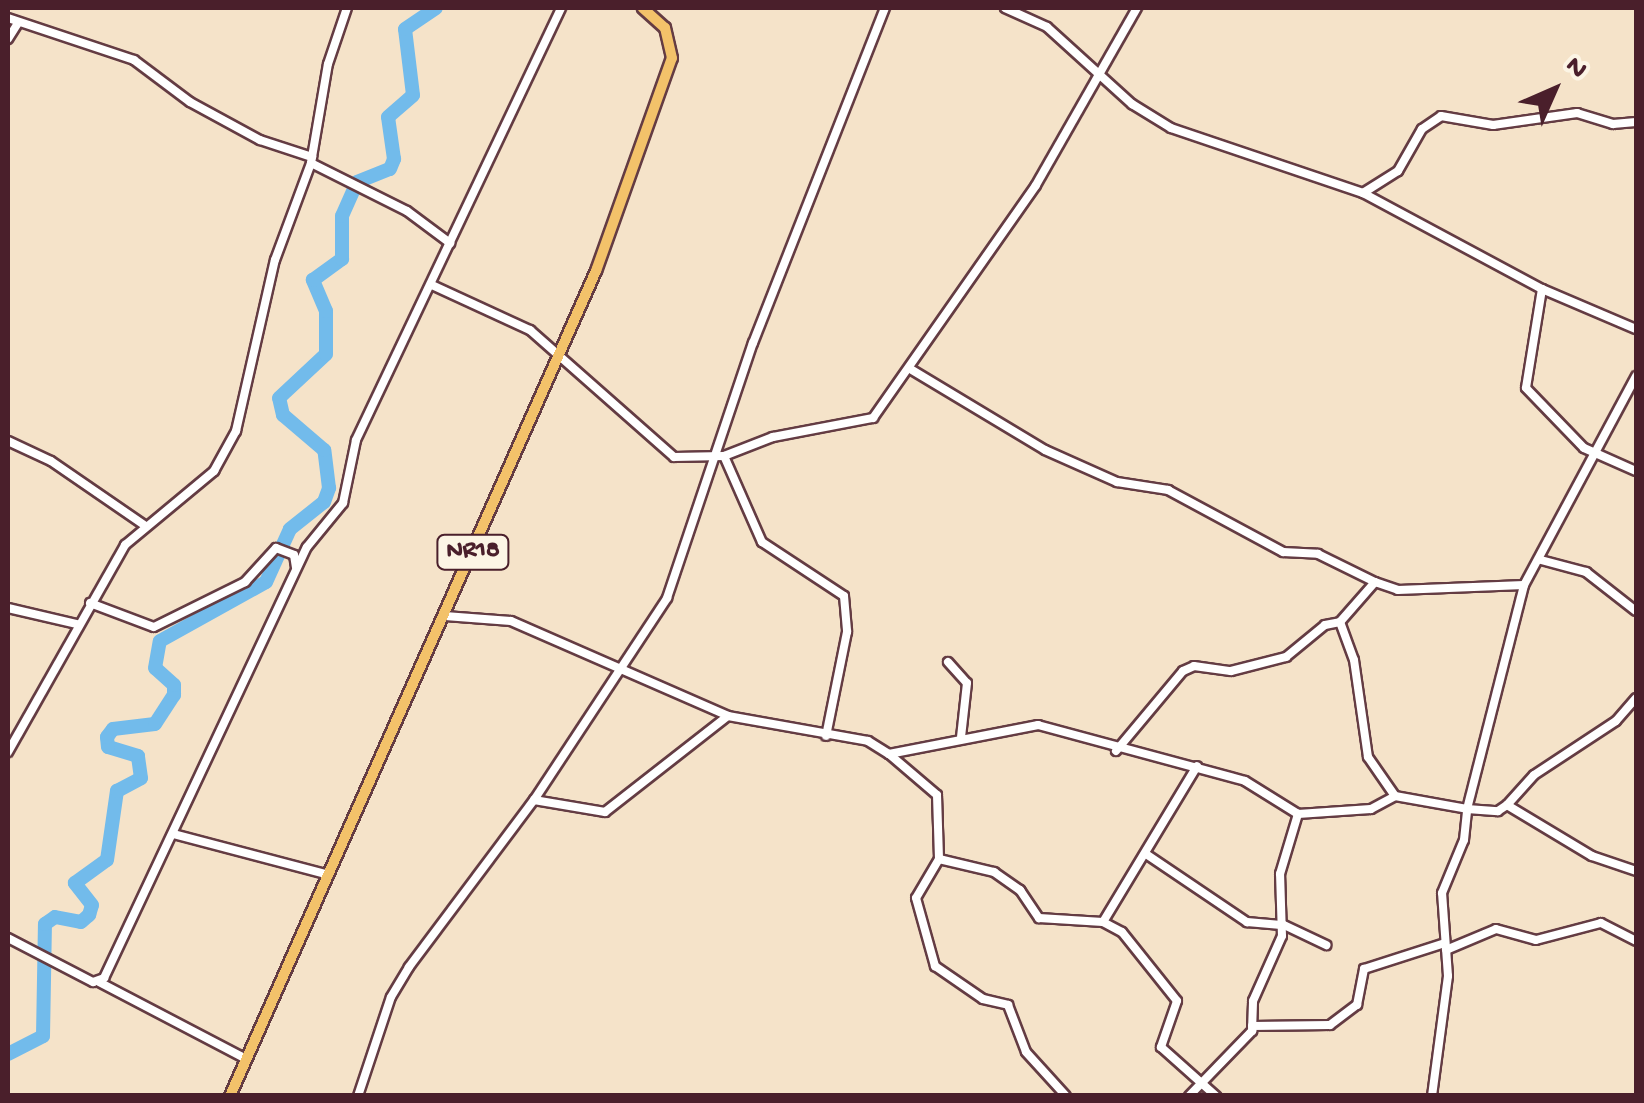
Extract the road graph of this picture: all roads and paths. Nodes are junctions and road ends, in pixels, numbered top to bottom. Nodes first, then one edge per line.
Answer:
1 (347, 8) edge
2 (561, 8) edge
3 (644, 8) edge
4 (884, 8) edge
5 (1005, 8) edge
6 (1137, 8) edge
7 (8, 18) edge
8 (18, 23) junction
9 (8, 39) edge
10 (1099, 74) junction
11 (1636, 122) edge
12 (311, 160) junction
13 (1363, 193) junction
14 (450, 243) junction
15 (432, 284) junction
16 (1542, 289) junction
17 (1636, 329) edge
18 (560, 358) junction
19 (912, 370) junction
20 (1636, 376) edge
21 (8, 440) edge
22 (1597, 455) junction
23 (721, 456) junction
24 (1636, 471) edge
25 (144, 524) junction
26 (1541, 560) junction
27 (296, 572) junction
28 (1375, 582) junction
29 (1524, 585) junction
30 (90, 603) junction
31 (8, 608) edge
32 (1636, 611) edge
33 (445, 616) junction
34 (1340, 622) junction
35 (77, 624) junction
36 (948, 662) dead end
37 (623, 671) junction
38 (1636, 698) edge
39 (728, 716) junction
40 (826, 736) junction
41 (961, 737) junction
42 (1116, 751) junction
43 (8, 752) edge
44 (889, 754) junction
45 (1197, 766) junction
46 (1395, 796) junction
47 (534, 800) junction
48 (1507, 805) junction
49 (1468, 809) junction
50 (1298, 814) junction
51 (173, 834) junction
52 (1146, 854) junction
53 (940, 859) junction
54 (1636, 871) edge
55 (329, 875) junction
56 (1104, 922) junction
57 (1284, 925) junction
58 (8, 938) edge
59 (1636, 941) edge
60 (1326, 945) dead end
61 (1445, 947) junction
62 (100, 982) junction
63 (1252, 1026) junction
64 (246, 1059) junction
65 (1198, 1082) junction
66 (230, 1096) edge
67 (358, 1096) edge
68 (1066, 1096) edge
69 (1189, 1096) edge
70 (1216, 1096) edge
71 (1432, 1096) edge

1 - 12 street
2 - 14 street
3 - 18 main road, NR18
4 - 23 street
5 - 10 street
6 - 10 street
7 - 8 street
8 - 9 street
8 - 12 street
10 - 13 street
10 - 19 street
11 - 13 street
12 - 14 street
12 - 25 street
13 - 16 street
14 - 15 street
15 - 18 street
15 - 27 street
16 - 17 street
16 - 22 street
18 - 23 street
18 - 33 main road, NR18
19 - 23 street
19 - 28 street
20 - 22 street
21 - 25 street
22 - 24 street
22 - 26 street
23 - 37 street
23 - 40 street
25 - 30 street
26 - 29 street
26 - 32 street
27 - 30 street
27 - 51 street
28 - 29 street
28 - 34 street
29 - 49 street
30 - 35 street
31 - 35 street
33 - 37 street
33 - 55 main road, NR18
34 - 42 street
34 - 46 street
35 - 43 street
36 - 41 street
37 - 39 street
37 - 47 street
38 - 48 street
39 - 40 street
39 - 47 street
40 - 44 street
41 - 42 street
41 - 44 street
42 - 45 street
44 - 53 street
45 - 50 street
45 - 52 street
46 - 49 street
46 - 50 street
47 - 67 street
48 - 49 street
48 - 54 street
49 - 61 street
50 - 57 street
51 - 55 street
51 - 62 street
52 - 56 street
52 - 57 street
53 - 56 street
53 - 68 street
55 - 64 main road, NR18
56 - 65 street
57 - 60 street
57 - 63 street
58 - 62 street
59 - 61 street
61 - 63 street
61 - 71 street
62 - 64 street
63 - 65 street
64 - 66 main road, NR18
65 - 69 street
65 - 70 street

